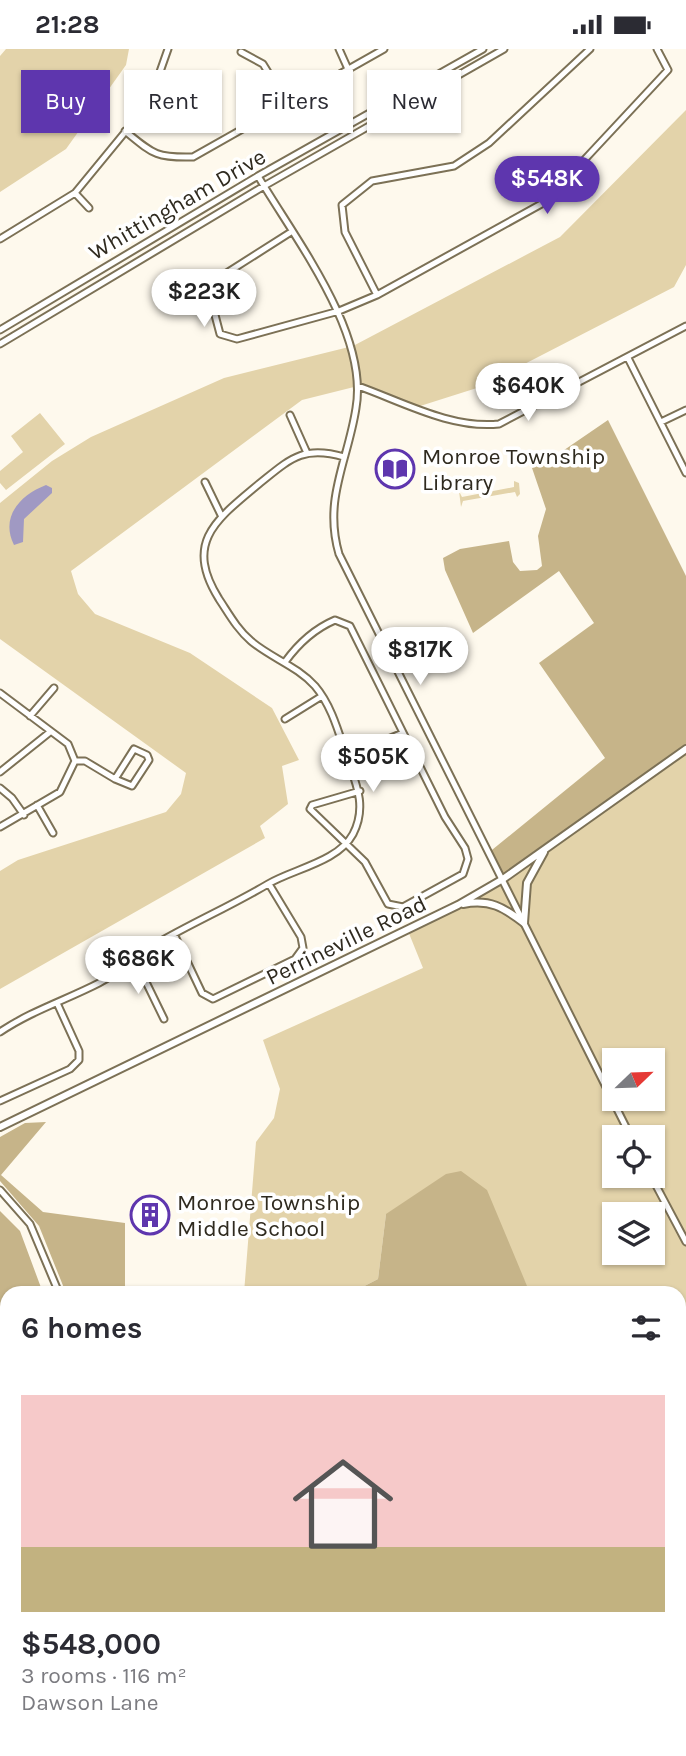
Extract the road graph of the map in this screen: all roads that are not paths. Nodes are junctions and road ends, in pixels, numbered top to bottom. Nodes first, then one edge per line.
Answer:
1 (169, 49) edge
2 (339, 49) edge
3 (366, 49) edge
4 (384, 49) edge
5 (483, 49) edge
6 (504, 49) edge
7 (590, 49) edge
8 (657, 49) edge
9 (241, 52) dead end
10 (370, 57) junction
11 (348, 69) joint
12 (161, 70) edge
13 (267, 70) edge
14 (124, 132) edge
15 (236, 132) edge
16 (127, 133) edge
17 (258, 176) junction
18 (264, 186) junction
19 (75, 193) junction
20 (89, 208) dead end
21 (291, 232) junction
22 (0, 239) edge
23 (377, 295) junction
24 (339, 311) junction
25 (686, 326) edge
26 (0, 330) edge
27 (0, 344) edge
28 (628, 358) junction
29 (358, 386) junction
30 (686, 409) edge
31 (290, 415) dead end
32 (661, 422) junction
33 (307, 453) junction
34 (344, 457) junction
35 (686, 473) edge
36 (205, 482) dead end
37 (221, 515) junction
38 (285, 661) junction
39 (54, 688) dead end
40 (0, 693) edge
41 (322, 696) junction
42 (30, 716) junction
43 (285, 719) dead end
44 (51, 731) junction
45 (403, 733) junction
46 (686, 749) edge
47 (346, 756) junction
48 (75, 761) junction
49 (0, 772) edge
50 (115, 779) junction
51 (0, 788) edge
52 (360, 792) junction
53 (37, 805) junction
54 (23, 815) junction
55 (0, 827) edge
56 (53, 833) dead end
57 (347, 842) junction
58 (547, 848) junction
59 (503, 879) junction
60 (269, 884) junction
61 (458, 905) junction
62 (524, 923) junction
63 (174, 934) junction
64 (131, 961) junction
65 (57, 1003) junction
66 (164, 1019) dead end
67 (0, 1032) edge
68 (0, 1101) edge
69 (625, 1125) edge
70 (0, 1127) edge
71 (657, 1188) edge
72 (0, 1190) edge
73 (686, 1242) edge
74 (56, 1286) edge

1 - 12 street
2 - 11 street
3 - 10 street
4 - 10 street
5 - 17 street, Whittingham Drive
6 - 18 street, Whittingham Drive
7 - 23 street
8 - 23 street
9 - 13 street
10 - 11 street
14 - 19 street
15 - 16 street
17 - 18 street
17 - 26 street, Whittingham Drive
18 - 21 street
18 - 27 street, Whittingham Drive
19 - 20 street
19 - 22 street
21 - 24 street
21 - 24 street
23 - 24 street
24 - 29 street
25 - 28 street
28 - 29 street
28 - 32 street
29 - 34 street
30 - 32 street
31 - 33 street
32 - 35 street
33 - 34 street
33 - 37 street
34 - 59 street
36 - 37 street
37 - 38 street
38 - 41 street
38 - 45 street
39 - 42 street
40 - 42 street
41 - 43 street
41 - 47 street
42 - 44 street
44 - 48 street
44 - 49 street
45 - 47 street
45 - 57 street
46 - 58 street, Perrineville Road
47 - 52 street
48 - 50 street
48 - 53 street
50 - 50 street
51 - 54 street
52 - 57 street
52 - 57 street
53 - 54 street
53 - 56 street
54 - 55 street
57 - 60 street
58 - 59 street, Perrineville Road
58 - 62 street
59 - 61 street, Perrineville Road
59 - 62 street
60 - 63 street
60 - 63 street
61 - 62 street
61 - 70 street, Perrineville Road
62 - 69 street
63 - 64 street
64 - 65 street
64 - 66 street
65 - 67 street
65 - 68 street
71 - 73 street
72 - 74 street

